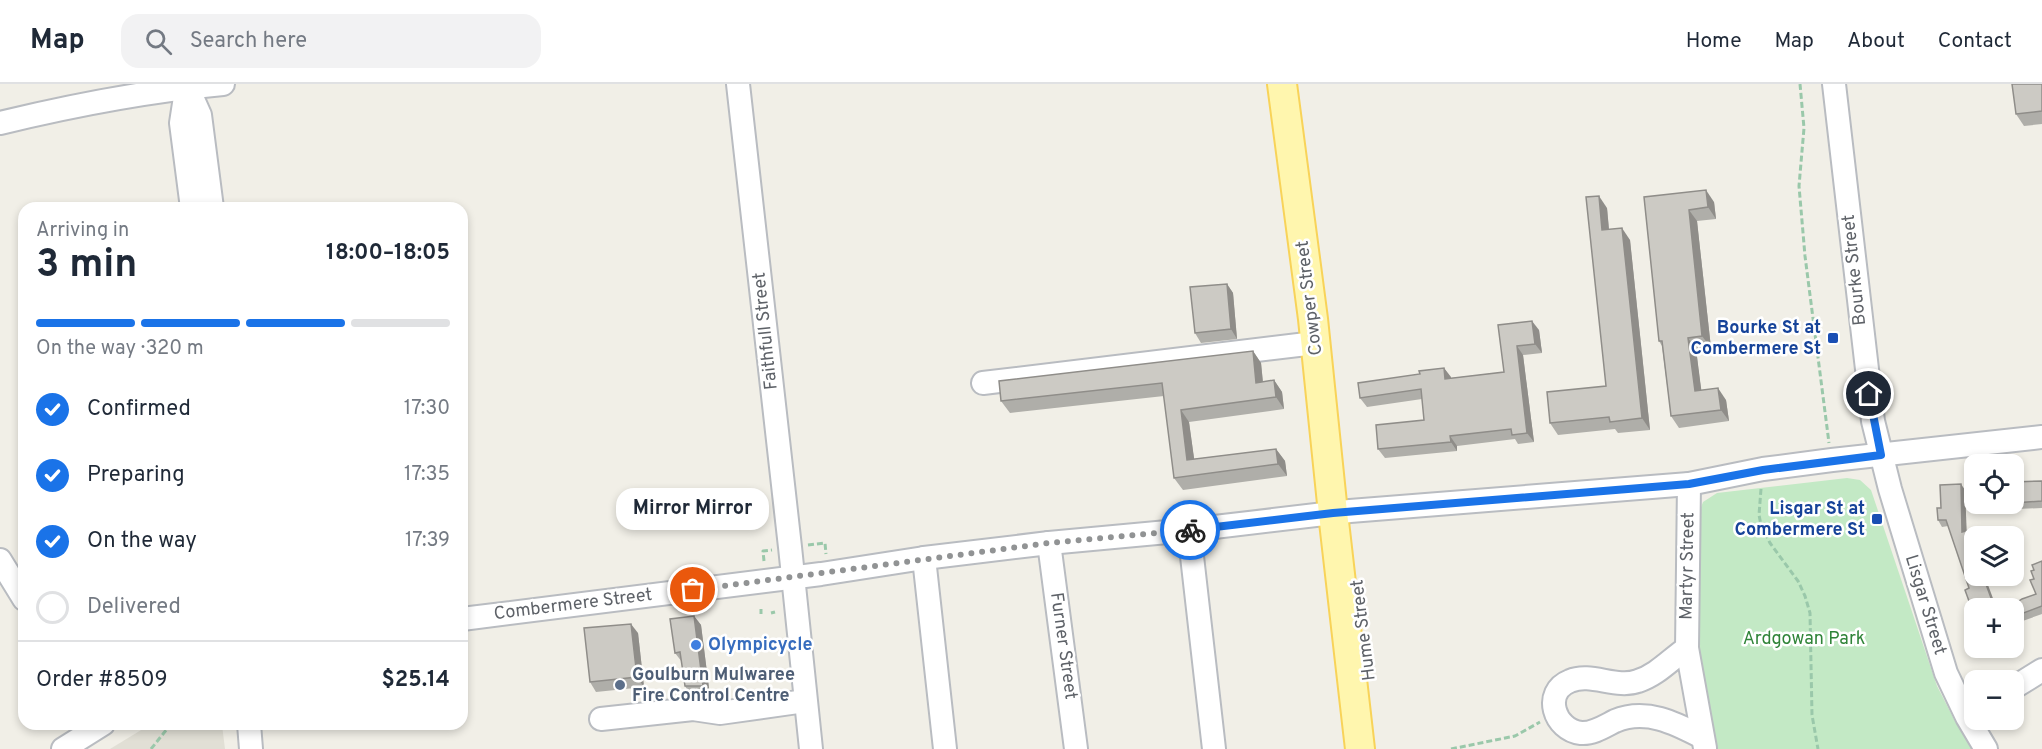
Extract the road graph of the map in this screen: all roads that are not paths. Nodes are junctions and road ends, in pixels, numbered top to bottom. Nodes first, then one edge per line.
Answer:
1 (223, 84) edge
2 (738, 84) edge
3 (1282, 84) edge
4 (1301, 84) edge
5 (1834, 84) edge
6 (188, 86) edge
7 (0, 123) edge
8 (191, 202) edge
9 (211, 202) edge
10 (1315, 343) junction
11 (983, 383) dead end
12 (2042, 437) edge
13 (1881, 455) junction
14 (1689, 484) junction
15 (1341, 512) junction
16 (1189, 530) junction
17 (1049, 543) junction
18 (924, 558) junction
19 (0, 560) edge
20 (793, 577) junction
21 (18, 589) edge
22 (468, 618) edge
23 (1687, 648) junction
24 (2042, 670) edge
25 (2024, 681) edge
26 (805, 701) junction
27 (1964, 704) edge
28 (601, 719) dead end
29 (94, 730) edge
30 (249, 730) edge
31 (1977, 730) edge
32 (1704, 743) edge
33 (63, 749) edge
34 (251, 749) edge
35 (811, 749) edge
36 (945, 749) edge
37 (1076, 749) edge
38 (1214, 749) edge
39 (1360, 749) edge
40 (1378, 749) edge
41 (1986, 749) edge

1 - 6 street
2 - 20 street, Faithfull Street
3 - 10 main road, Cowper Street
4 - 15 main road, Cowper Street
5 - 13 street, Bourke Street
6 - 7 street
6 - 8 street
6 - 9 street
10 - 11 street
10 - 15 main road, Cowper Street
12 - 13 street, Combermere Street
13 - 14 street, Combermere Street
13 - 27 street, Lisgar Street
14 - 15 street, Combermere Street
14 - 23 street, Martyr Street
15 - 16 street, Combermere Street
15 - 39 main road, Hume Street
15 - 40 main road, Hume Street
16 - 17 street, Combermere Street
16 - 38 street
17 - 18 street, Combermere Street
17 - 37 street, Furner Street
18 - 20 street, Combermere Street
18 - 36 street
19 - 21 street
20 - 22 street, Combermere Street
20 - 26 street, Faithfull Street
23 - 32 street, Martyr Street
23 - 32 street, Martyr Street
24 - 25 street
26 - 28 street
26 - 35 street, Faithfull Street
29 - 33 street
30 - 34 street
31 - 41 street, Lisgar Street

